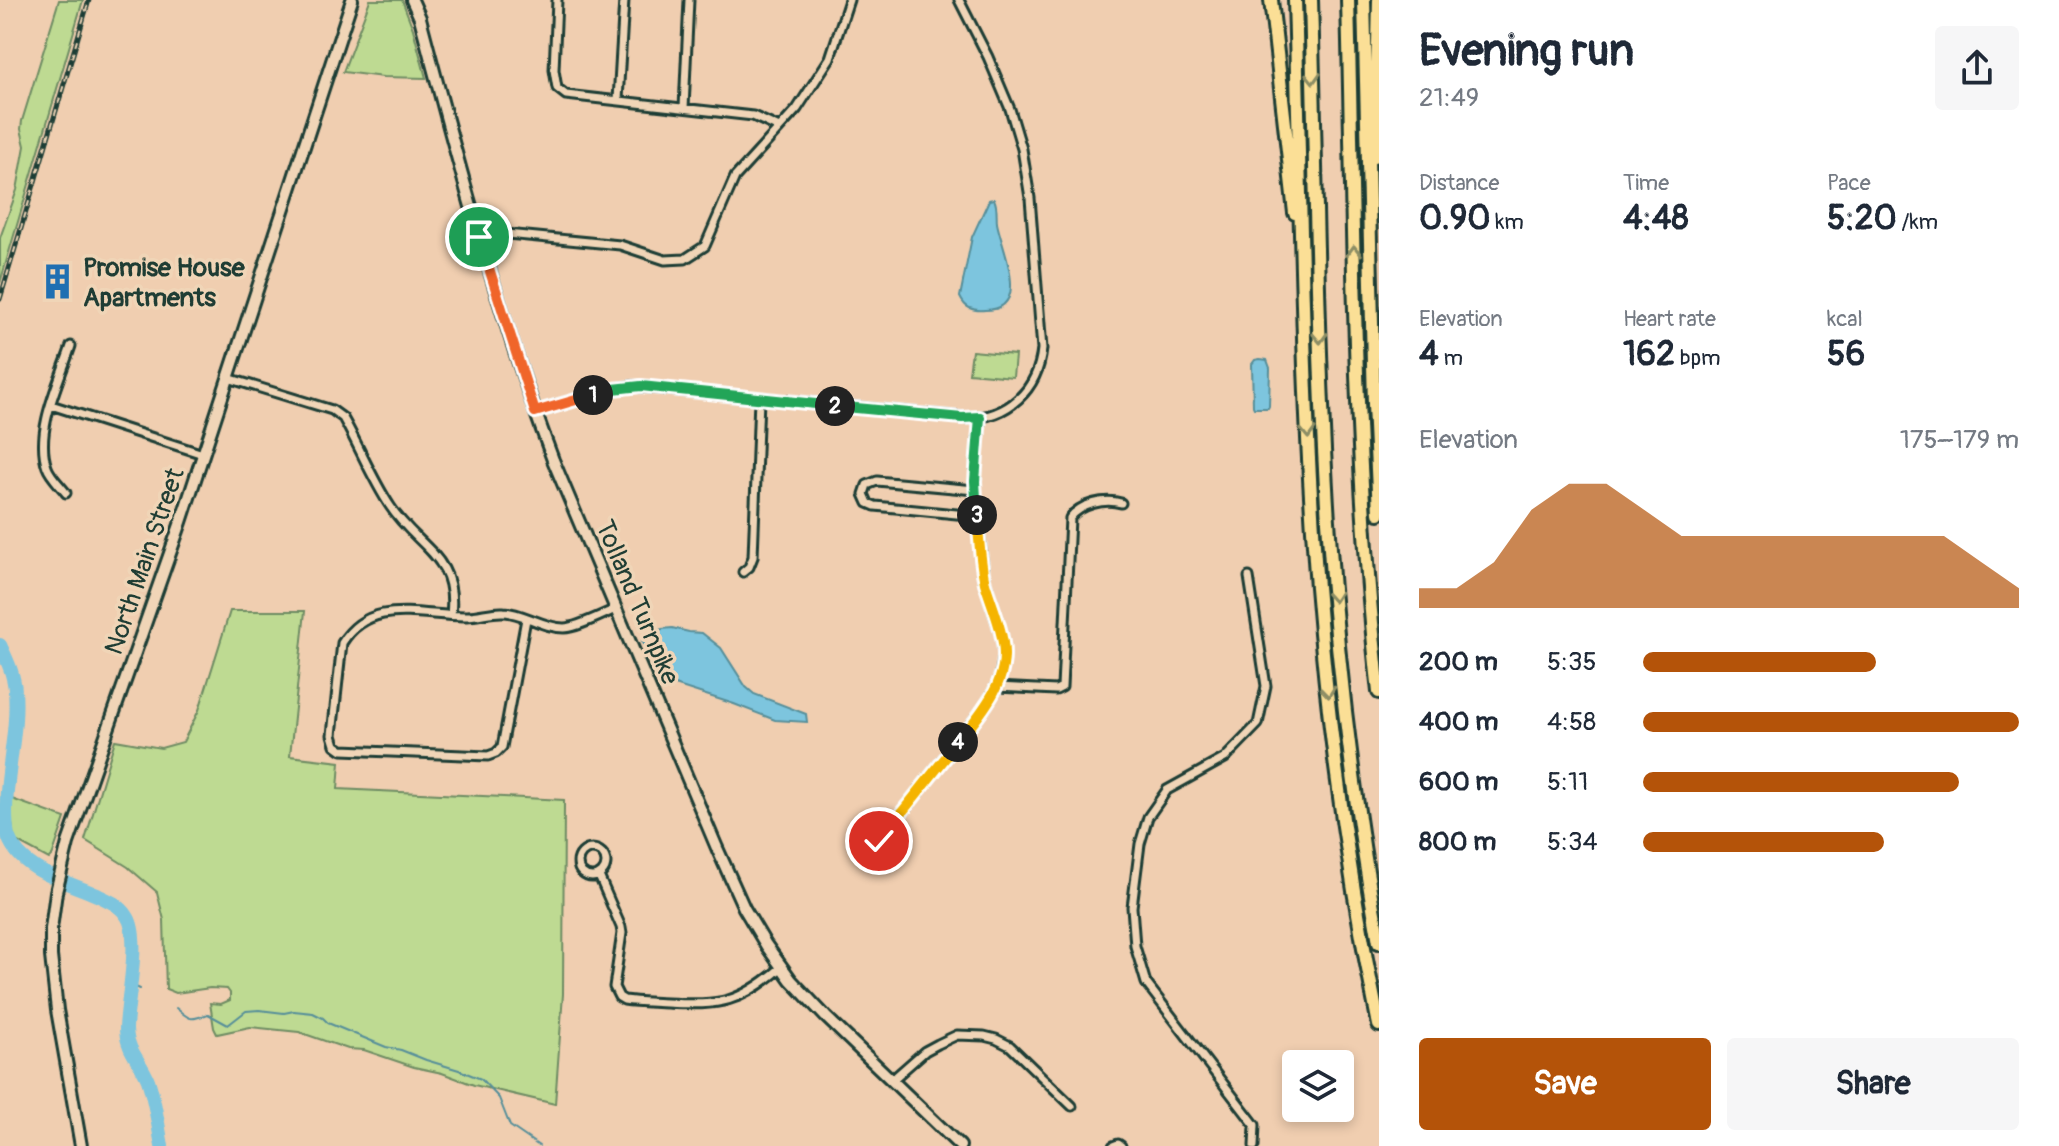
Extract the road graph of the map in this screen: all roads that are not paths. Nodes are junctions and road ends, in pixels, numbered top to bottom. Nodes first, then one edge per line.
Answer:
1 (352, 0) edge
2 (412, 0) edge
3 (557, 0) edge
4 (624, 0) edge
5 (689, 0) edge
6 (838, 0) edge
7 (959, 0) edge
8 (1271, 0) edge
9 (1295, 0) edge
10 (1311, 0) edge
11 (1348, 0) edge
12 (1364, 0) edge
13 (1379, 0) edge
14 (848, 1) edge
15 (618, 100) junction
16 (684, 108) junction
17 (779, 128) junction
18 (1368, 187) junction
19 (479, 237) junction
20 (1303, 271) junction
21 (71, 346) dead end
22 (228, 378) junction
23 (759, 399) junction
24 (51, 405) junction
25 (535, 412) junction
26 (980, 417) junction
27 (203, 454) junction
28 (975, 490) junction
29 (66, 493) dead end
30 (1121, 503) dead end
31 (1379, 513) edge
32 (977, 516) junction
33 (743, 572) dead end
34 (1249, 577) dead end
35 (616, 609) junction
36 (451, 615) junction
37 (526, 619) junction
38 (997, 687) junction
39 (1379, 692) edge
40 (879, 863) dead end
41 (599, 876) dead end
42 (1379, 942) edge
43 (782, 967) junction
44 (1379, 1025) edge
45 (892, 1080) junction
46 (1072, 1106) dead end
47 (81, 1146) edge
48 (960, 1146) edge
49 (1113, 1146) edge
50 (1121, 1146) edge
51 (1254, 1146) edge

1 - 22 street, North Main Street
2 - 19 street, Tolland Turnpike
3 - 15 street
4 - 15 street
5 - 16 street
6 - 14 street
7 - 26 street
8 - 20 highway
9 - 20 highway
10 -> 42 highway
39 -> 11 highway
12 - 18 highway
13 - 18 highway
14 - 17 street
15 - 16 street
16 - 17 street
17 - 19 street
18 - 31 highway
19 - 25 street, Tolland Turnpike
20 -> 44 highway
21 - 24 street
22 - 27 street, North Main Street
22 - 36 street
23 - 25 street
23 - 26 street
23 - 33 street
24 - 27 street
24 - 29 street
25 - 35 street, Tolland Turnpike
26 - 28 street
27 - 47 street, North Main Street
28 - 32 street
28 - 32 street
30 - 38 street
32 - 38 street
34 - 51 street
35 - 37 street
35 - 43 street, Tolland Turnpike
36 - 37 street
36 - 37 street
38 - 40 street
41 - 43 street
43 - 45 street, Tolland Turnpike
45 - 46 street
45 - 48 street, Tolland Turnpike
49 - 50 street

